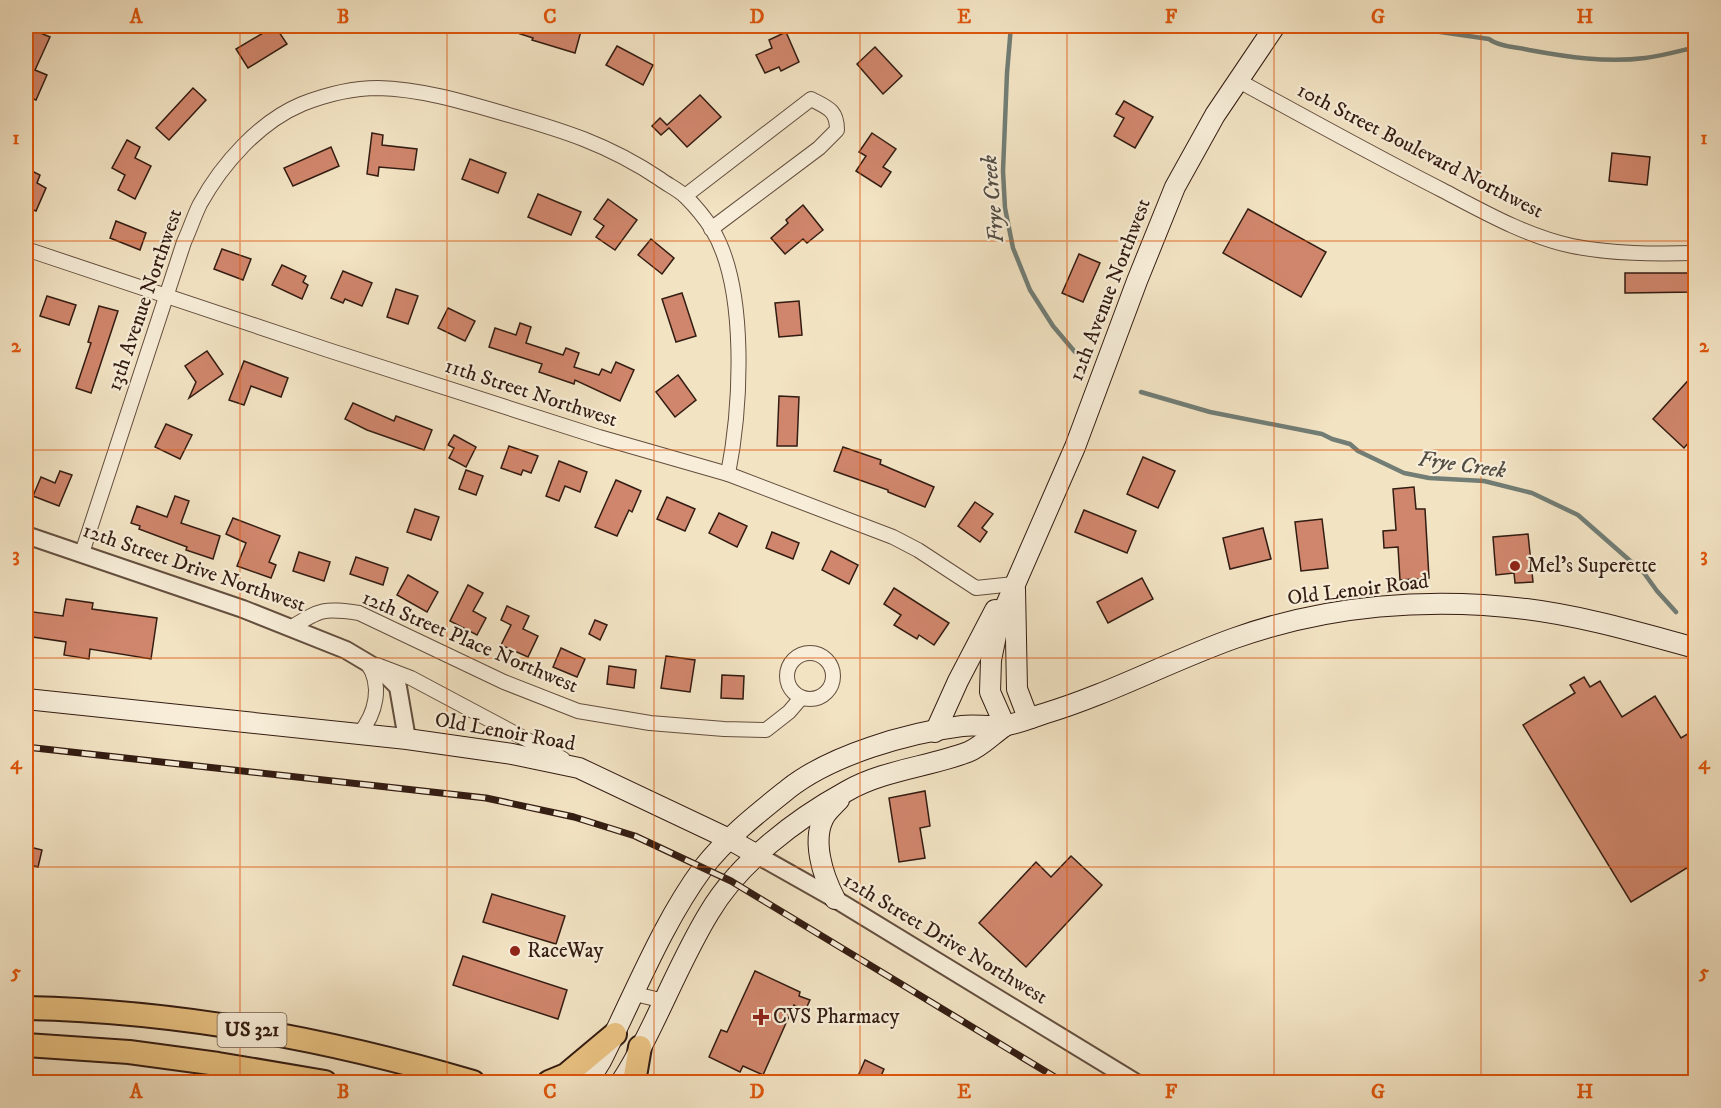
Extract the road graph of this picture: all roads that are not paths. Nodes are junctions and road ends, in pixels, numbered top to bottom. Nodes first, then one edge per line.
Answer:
1 (1275, 26) edge
2 (1608, 26) edge
3 (1628, 26) edge
4 (1237, 80) junction
5 (685, 196) junction
6 (711, 229) junction
7 (26, 249) edge
8 (1695, 253) edge
9 (167, 297) junction
10 (728, 474) junction
11 (26, 535) edge
12 (82, 553) junction
13 (1014, 584) junction
14 (292, 627) junction
15 (1695, 648) edge
16 (354, 654) junction
17 (801, 698) dead end
18 (26, 699) edge
19 (1031, 718) junction
20 (1005, 726) junction
21 (935, 732) junction
22 (359, 734) junction
23 (407, 740) junction
24 (579, 768) junction
25 (849, 790) junction
26 (729, 839) junction
27 (757, 855) junction
28 (835, 899) junction
29 (635, 994) junction
30 (664, 1001) junction
31 (26, 1008) edge
32 (615, 1034) junction
33 (26, 1045) edge
34 (640, 1047) junction
35 (324, 1083) edge
36 (473, 1083) edge
37 (549, 1083) edge
38 (588, 1083) edge
39 (621, 1083) edge
40 (634, 1083) edge
41 (1135, 1083) edge

1 - 4 main road, 12th Avenue Northwest
2 - 3 street
4 - 8 street, 10th Street Boulevard Northwest
4 - 13 main road, 12th Avenue Northwest
5 - 6 street, 13th Avenue Northwest
5 - 6 street
5 - 9 street, 13th Avenue Northwest
6 - 10 street, 13th Avenue Northwest
7 - 9 street, 11th Street Northwest
9 - 10 street, 11th Street Northwest
9 - 12 street, 13th Avenue Northwest
10 - 13 street, 11th Street Northwest
11 - 12 street, 12th Street Drive Northwest
12 - 14 street, 12th Street Drive Northwest
13 - 19 main road
13 - 20 main road, 12th Avenue Northwest
13 - 21 main road, 12th Avenue Northwest
14 - 16 street, 12th Street Drive Northwest
14 - 17 street, 12th Street Place Northwest
15 - 19 main road, Old Lenoir Road
16 - 22 street
16 - 23 street
16 - 24 street, 12th Street Drive Northwest
18 - 22 main road, Old Lenoir Road
19 - 20 main road, Old Lenoir Road
20 - 21 main road, Old Lenoir Road
20 - 25 main road, Old Lenoir Road
21 - 26 main road, Old Lenoir Road
22 - 23 main road, Old Lenoir Road
23 - 24 main road, Old Lenoir Road
24 - 26 main road, Old Lenoir Road
25 - 27 main road, Old Lenoir Road
25 - 28 main road
26 - 27 main road, 12th Street Drive Northwest
26 - 29 main road
27 - 28 street, 12th Street Drive Northwest
27 - 30 main road, Old Lenoir Road
28 - 41 street, 12th Street Drive Northwest
29 - 30 street
29 - 32 main road
30 - 34 main road, Old Lenoir Road
31 - 36 highway, US 321
32 - 37 highway
32 - 38 main road
33 - 35 highway, US 321
34 - 39 main road, Old Lenoir Road
34 - 40 highway

